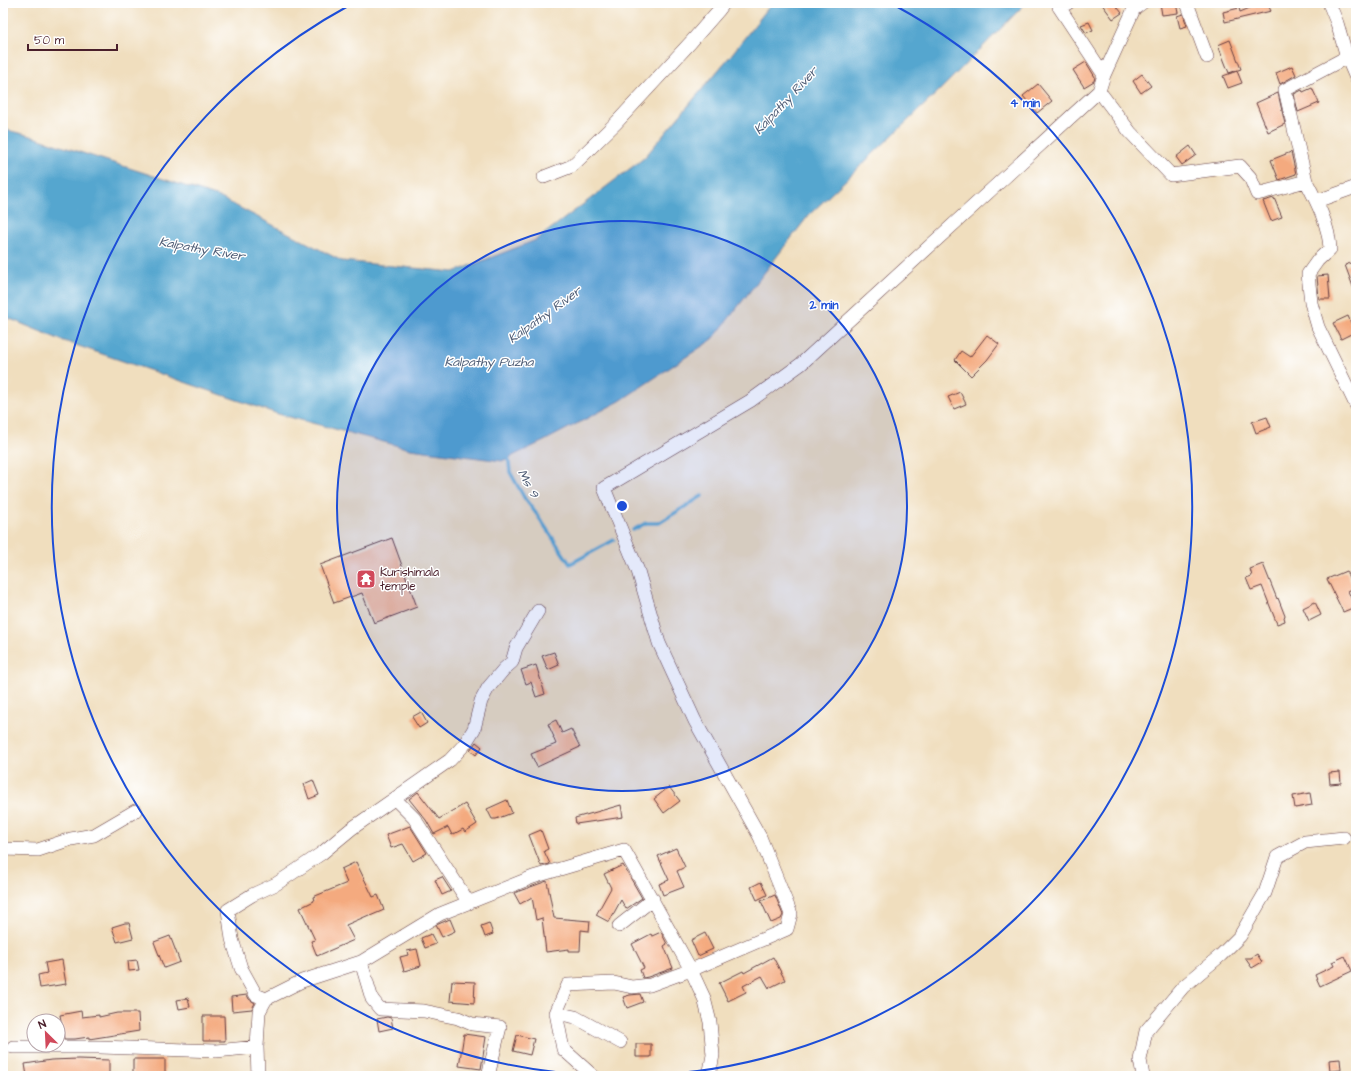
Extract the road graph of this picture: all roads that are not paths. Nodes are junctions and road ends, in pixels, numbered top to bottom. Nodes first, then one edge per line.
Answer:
1 (724, 3) edge
2 (1068, 3) edge
3 (1142, 3) edge
4 (1187, 3) edge
5 (1329, 3) edge
6 (1352, 56) edge
7 (1207, 57) dead end
8 (1104, 75) junction
9 (1356, 78) edge
10 (1099, 91) junction
11 (544, 177) dead end
12 (1306, 181) junction
13 (1356, 187) edge
14 (1317, 201) junction
15 (1356, 404) edge
16 (538, 611) dead end
17 (395, 799) junction
18 (135, 812) dead end
19 (1344, 838) dead end
20 (3, 849) edge
21 (653, 899) junction
22 (469, 903) junction
23 (619, 926) dead end
24 (361, 962) junction
25 (691, 970) junction
26 (266, 999) junction
27 (556, 1013) junction
28 (620, 1042) dead end
29 (13, 1046) dead end
30 (257, 1047) junction
31 (258, 1076) edge
32 (488, 1076) edge
33 (593, 1076) edge
34 (709, 1076) edge
35 (1143, 1076) edge

1 - 11 street
2 - 8 street
3 - 8 street
4 - 7 street
5 - 6 street
6 - 9 street
6 - 12 street
8 - 10 street
10 - 12 street
10 - 25 street
12 - 14 street
13 - 14 street
14 - 15 street
16 - 17 street
17 - 22 street
17 - 26 street
18 - 20 street
19 - 35 street
21 - 22 street
21 - 23 street
21 - 25 street
22 - 24 street
24 - 26 street
24 - 32 street
25 - 27 street
25 - 34 street
26 - 30 street
27 - 28 street
27 - 33 street
29 - 30 street
30 - 31 street

